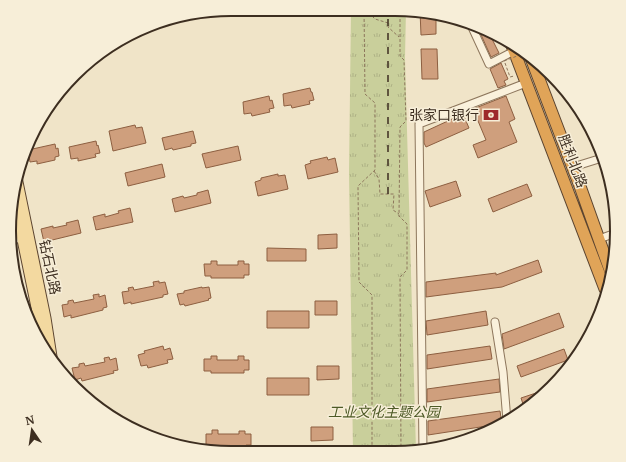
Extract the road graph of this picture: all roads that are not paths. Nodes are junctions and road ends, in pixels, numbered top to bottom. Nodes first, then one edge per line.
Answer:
1 (475, 31) edge
2 (513, 51) edge
3 (519, 55) edge
4 (534, 67) edge
5 (526, 83) junction
6 (598, 159) edge
7 (573, 167) junction
8 (19, 193) edge
9 (17, 213) edge
10 (610, 235) edge
11 (22, 238) junction
12 (16, 239) edge
13 (599, 239) junction
14 (607, 263) edge
15 (603, 285) edge
16 (494, 322) dead end
17 (43, 334) edge
18 (44, 336) edge
19 (506, 414) edge
20 (423, 444) edge

1 - 2 street
3 - 5 highway, 胜利北路
4 - 7 highway, 胜利北路
5 - 15 highway, 胜利北路
5 - 20 street
6 - 7 street
7 - 13 highway, 胜利北路
8 - 18 main road, 钻石北路
9 - 11 main road, 钻石北路
10 - 13 street
11 - 12 street
11 - 17 main road, 钻石北路
13 - 14 highway, 胜利北路
16 - 19 street

